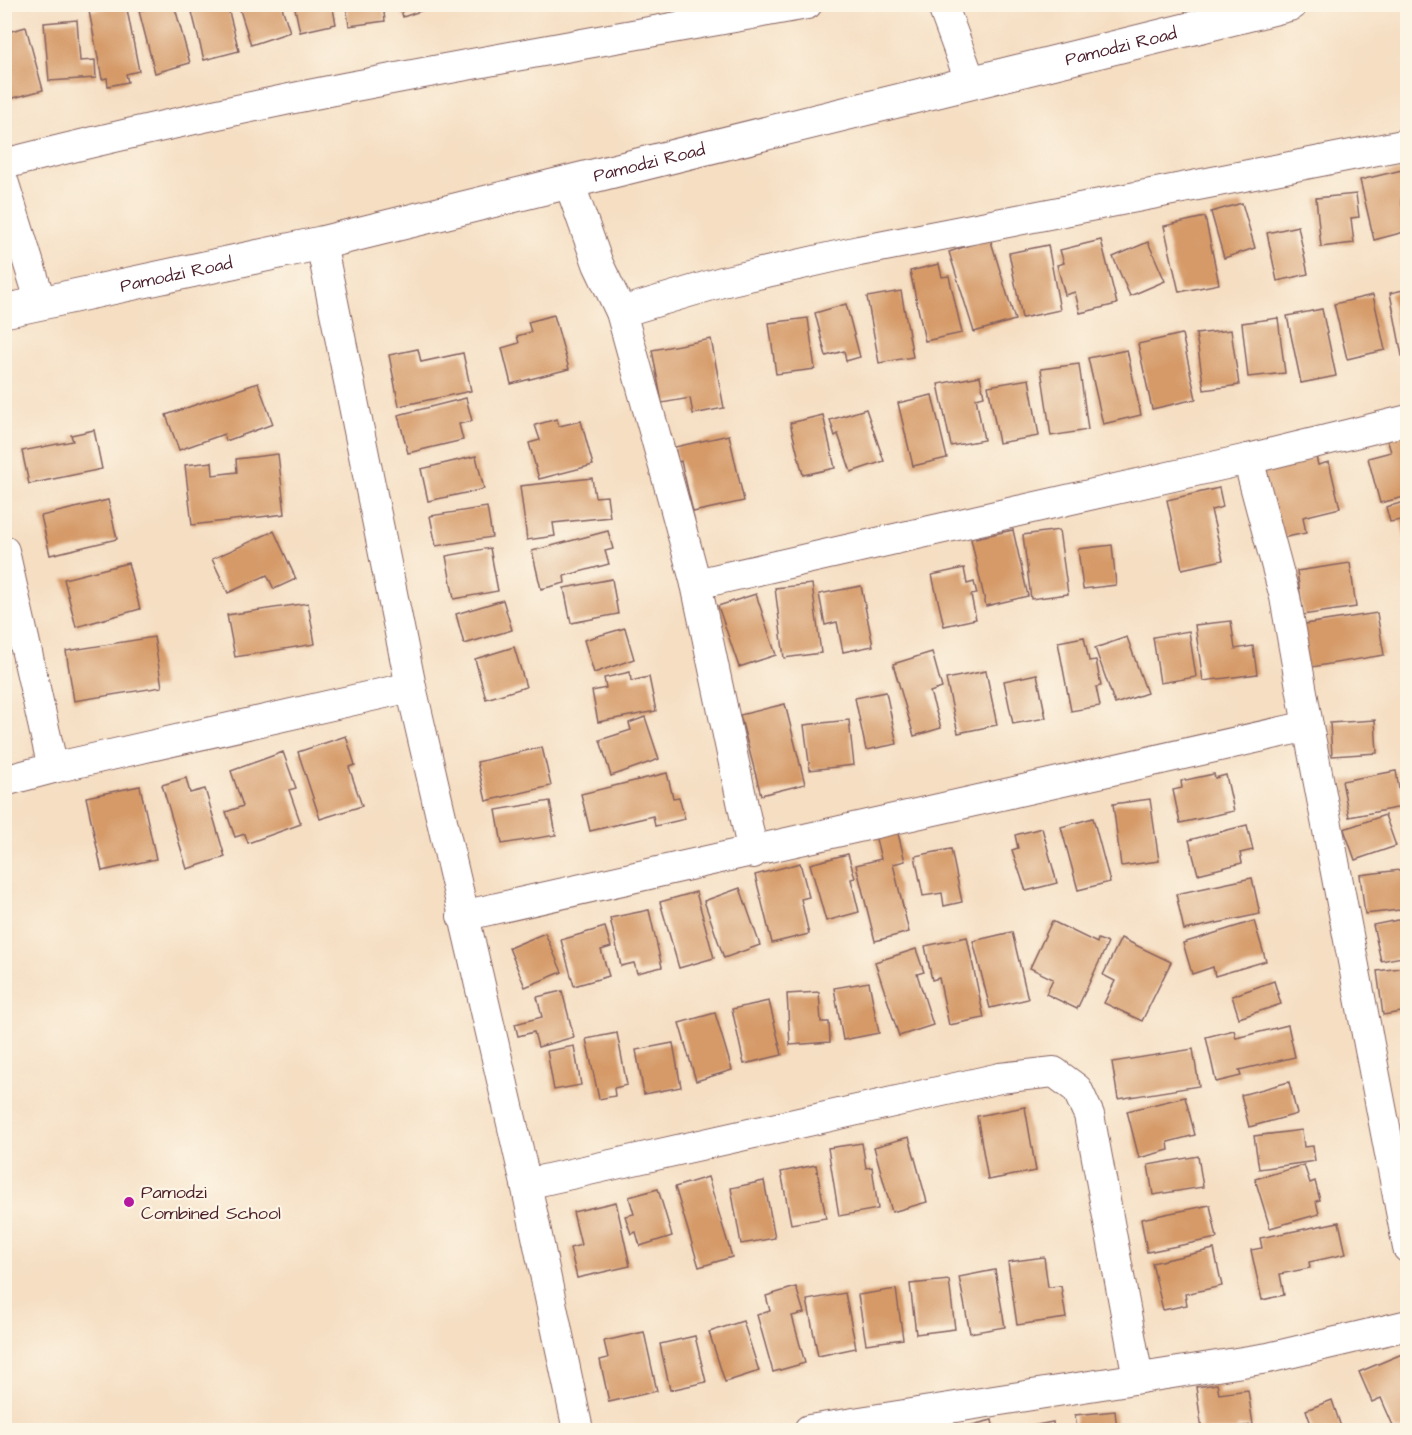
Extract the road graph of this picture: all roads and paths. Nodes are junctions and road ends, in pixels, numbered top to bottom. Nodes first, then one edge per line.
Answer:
1 (807, 4) edge
2 (942, 4) edge
3 (1291, 4) edge
4 (971, 83) junction
5 (1407, 144) edge
6 (4, 164) edge
7 (569, 182) junction
8 (4, 184) edge
9 (321, 243) junction
10 (41, 303) junction
11 (4, 311) edge
12 (621, 312) junction
13 (1407, 420) edge
14 (1248, 459) junction
15 (4, 551) edge
16 (696, 584) junction
17 (411, 687) junction
18 (1308, 726) junction
19 (53, 768) junction
20 (4, 781) edge
21 (753, 853) junction
22 (462, 916) junction
23 (526, 1184) junction
24 (1407, 1248) edge
25 (1407, 1325) edge
26 (1137, 1378) junction
27 (578, 1431) edge
28 (809, 1431) edge

1 - 6 street
2 - 4 street
3 - 4 street, Pamodzi Road
4 - 7 street, Pamodzi Road
5 - 12 street
7 - 9 street, Pamodzi Road
7 - 12 street
8 - 10 street
9 - 10 street, Pamodzi Road
9 - 17 street
10 - 11 street, Pamodzi Road
12 - 16 street
13 - 14 street
14 - 16 street
14 - 18 street
15 - 19 street
16 - 21 street
17 - 19 street
17 - 22 street
18 - 21 street
18 - 24 street
19 - 20 street
21 - 22 street
22 - 23 street
23 - 26 street
23 - 27 street
25 - 26 street
26 - 28 street

